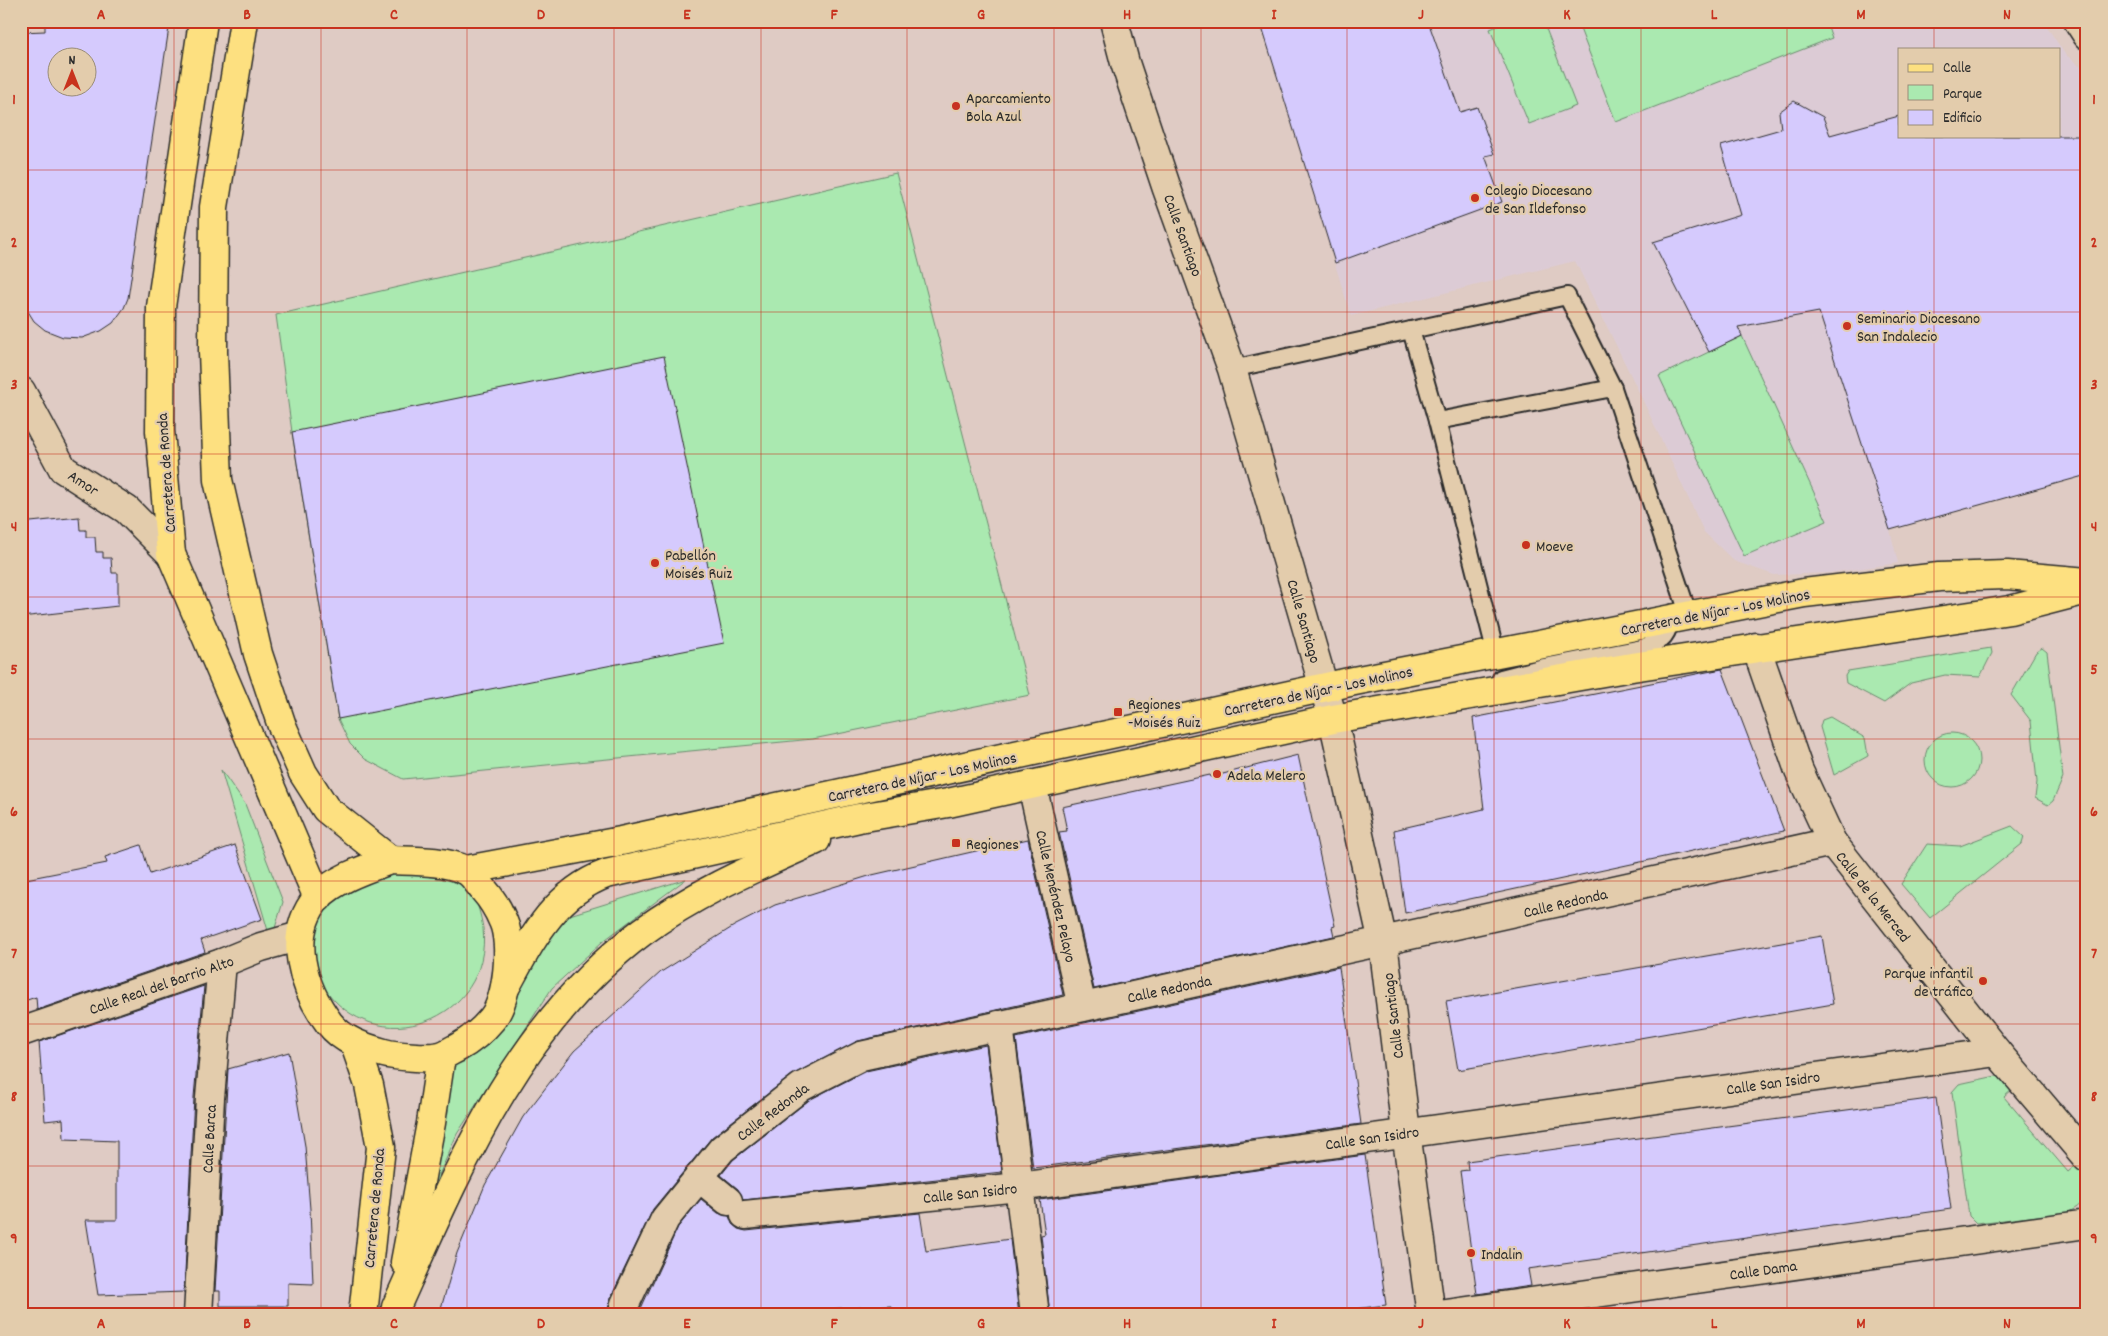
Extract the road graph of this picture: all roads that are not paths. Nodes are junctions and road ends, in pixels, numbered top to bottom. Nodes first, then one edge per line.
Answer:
1 (203, 21) edge
2 (244, 21) edge
3 (1114, 21) edge
4 (2078, 21) edge
5 (2087, 35) edge
6 (1411, 330) junction
7 (1232, 369) junction
8 (1613, 388) junction
9 (21, 391) edge
10 (1437, 421) junction
11 (171, 554) junction
12 (2087, 566) edge
13 (2007, 575) junction
14 (2087, 582) edge
15 (2087, 590) edge
16 (2087, 608) edge
17 (2010, 610) junction
18 (1680, 617) junction
19 (1756, 647) junction
20 (1496, 654) junction
21 (1324, 688) junction
22 (1410, 705) junction
23 (1332, 719) junction
24 (1032, 785) junction
25 (859, 818) junction
26 (1832, 842) junction
27 (390, 860) junction
28 (466, 870) junction
29 (318, 898) junction
30 (300, 936) junction
31 (1383, 942) junction
32 (222, 963) junction
33 (505, 988) junction
34 (1082, 1007) junction
35 (999, 1025) junction
36 (21, 1032) edge
37 (355, 1045) junction
38 (1997, 1052) junction
39 (440, 1056) junction
40 (1406, 1132) junction
41 (2087, 1158) edge
42 (699, 1176) junction
43 (1019, 1187) junction
44 (2087, 1224) edge
45 (396, 1311) edge
46 (198, 1315) edge
47 (363, 1315) edge
48 (622, 1315) edge
49 (1035, 1315) edge
50 (1431, 1315) edge
51 (1439, 1315) edge

1 - 11 main road, Carretera de Ronda
2 - 27 main road
3 - 7 street, Calle Santiago
4 - 5 street
6 - 7 lane
6 - 8 lane
6 - 10 lane
7 - 21 street, Calle Santiago
8 - 10 lane
8 - 18 lane
9 - 11 street, Amor
10 - 20 lane
11 - 29 main road, Carretera de Ronda
12 - 13 main road
13 - 14 main road, Carretera de Níjar - Los Molinos
13 - 18 main road, Carretera de Níjar - Los Molinos
15 - 17 main road, Carretera de Níjar - Los Molinos
16 - 17 main road
17 - 19 main road, Carretera de Níjar - Los Molinos
18 - 20 main road, Carretera de Níjar - Los Molinos
18 - 22 lane
19 - 22 main road, Carretera de Níjar - Los Molinos
19 - 26 street, Calle de la Merced
20 - 21 main road, Carretera de Níjar - Los Molinos
21 - 23 street, Calle Santiago
21 - 28 main road, Carretera de Níjar - Los Molinos
22 - 23 main road, Carretera de Níjar - Los Molinos
23 - 24 main road, Carretera de Níjar - Los Molinos
23 - 31 street, Calle Santiago
24 - 25 main road, Carretera de Níjar - Los Molinos
24 - 34 street, Calle Menéndez Pelayo
25 - 33 main road
25 - 45 main road
26 - 31 street, Calle Redonda
26 - 38 street, Calle de la Merced
27 - 28 main road
27 - 29 main road
28 - 33 main road
29 - 30 main road
30 - 32 street, Calle Real del Barrio Alto
30 - 37 main road
31 - 34 street, Calle Redonda
31 - 40 street, Calle Santiago
32 - 36 street, Calle Real del Barrio Alto
32 - 46 street, Calle Barca
33 - 39 main road
34 - 35 street, Calle Redonda
35 - 42 street, Calle Redonda
35 - 43 street
37 - 39 main road
37 - 47 main road, Carretera de Ronda
38 - 40 street, Calle San Isidro
38 - 41 street, Calle de la Merced
39 - 45 main road
40 - 43 street, Calle San Isidro
40 - 50 street, Calle Santiago
42 - 43 street, Calle San Isidro
42 - 48 street, Calle Redonda
43 - 49 street
44 - 51 street, Calle Dama

